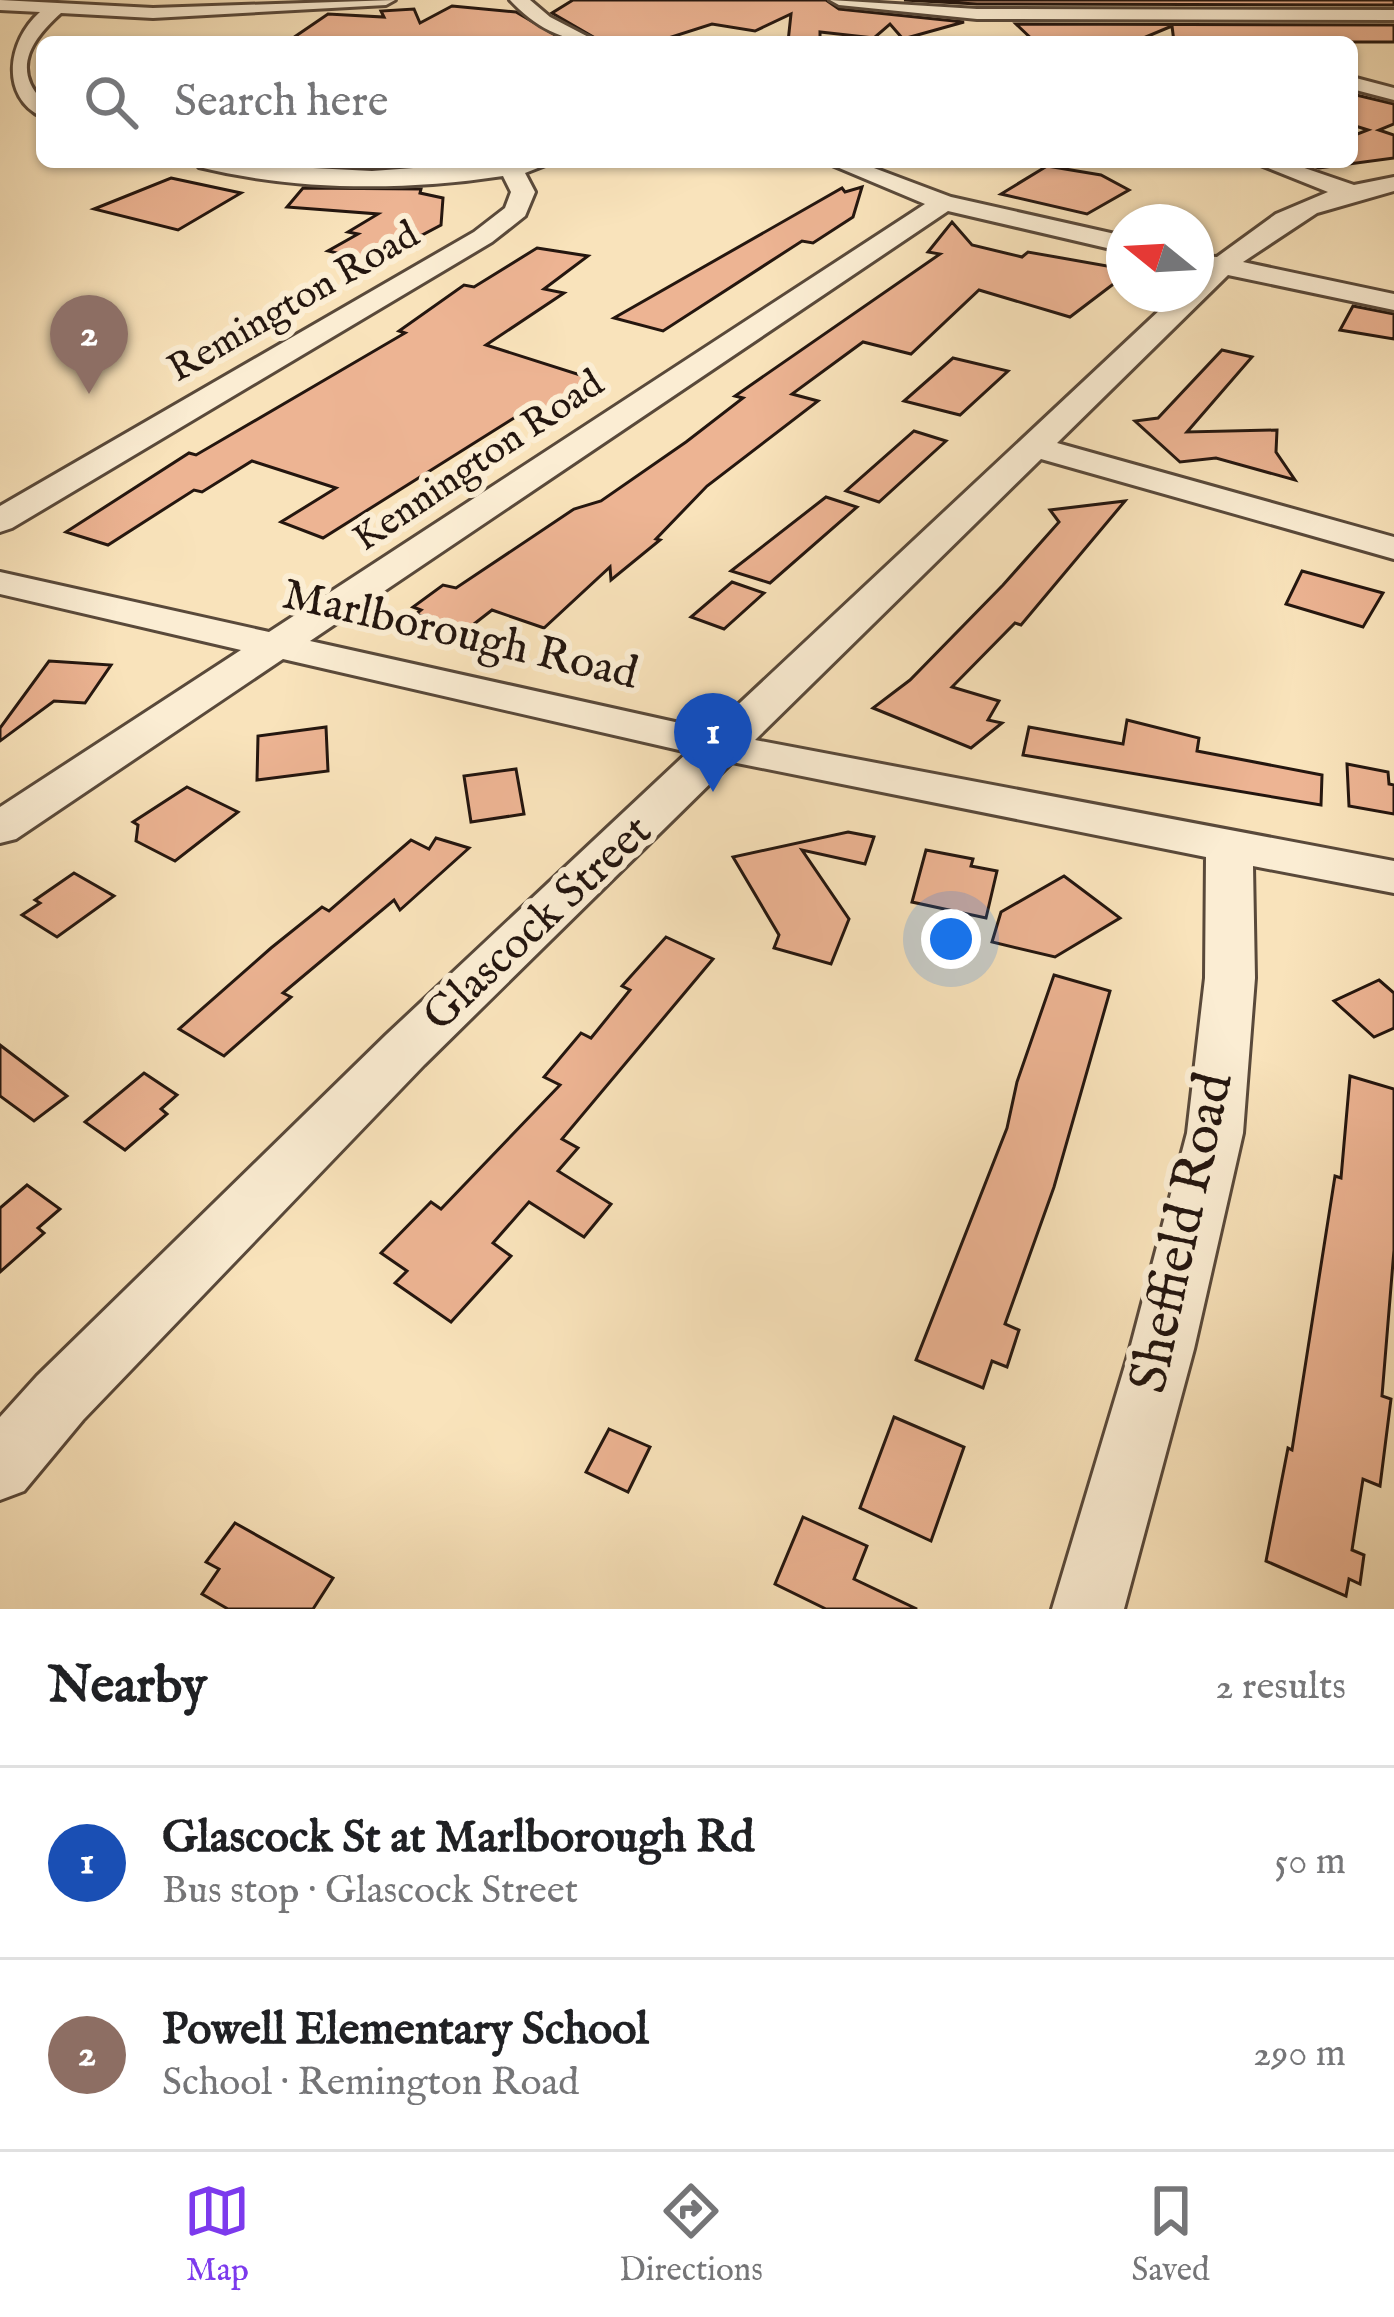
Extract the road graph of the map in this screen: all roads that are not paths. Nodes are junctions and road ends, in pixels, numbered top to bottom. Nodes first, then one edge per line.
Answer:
1 (386, 0) edge
2 (519, 0) edge
3 (839, 0) edge
4 (0, 5) edge
5 (268, 9) junction
6 (54, 10) junction
7 (1195, 14) junction
8 (1394, 15) edge
9 (277, 28) dead end
10 (576, 36) edge
11 (1221, 36) edge
12 (3, 69) edge
13 (1358, 84) edge
14 (1394, 94) edge
15 (36, 106) edge
16 (244, 168) edge
17 (495, 168) edge
18 (512, 168) edge
19 (853, 168) edge
20 (1282, 168) edge
21 (1394, 184) edge
22 (1352, 192) junction
23 (944, 203) junction
24 (1106, 240) edge
25 (1214, 268) edge
26 (1214, 280) edge
27 (1394, 302) edge
28 (1169, 312) edge
29 (1036, 447) junction
30 (0, 521) edge
31 (1394, 548) edge
32 (0, 583) edge
33 (277, 646) junction
34 (725, 747) junction
35 (0, 828) edge
36 (1229, 849) junction
37 (1394, 878) edge
38 (0, 1466) edge
39 (1088, 1609) edge

1 - 5 street
2 - 10 street
3 - 7 street
4 - 6 street
5 - 6 street
5 - 9 street
6 - 12 street
7 - 8 street
7 - 11 street
12 - 15 street
13 - 14 street
16 - 17 street
18 - 30 street, Remington Road
19 - 23 street
20 - 22 street
21 - 22 street, Glascock Street
22 - 25 street, Glascock Street
23 - 24 street
23 - 33 street, Kennington Road
26 - 27 street
28 - 29 street, Glascock Street
29 - 31 street
29 - 34 street, Glascock Street
32 - 33 street, Marlborough Road
33 - 34 street, Marlborough Road
33 - 35 street, Kennington Road
34 - 36 street, Marlborough Road
34 - 38 street, Glascock Street
36 - 37 street, Marlborough Road
36 - 39 street, Sheffield Road

